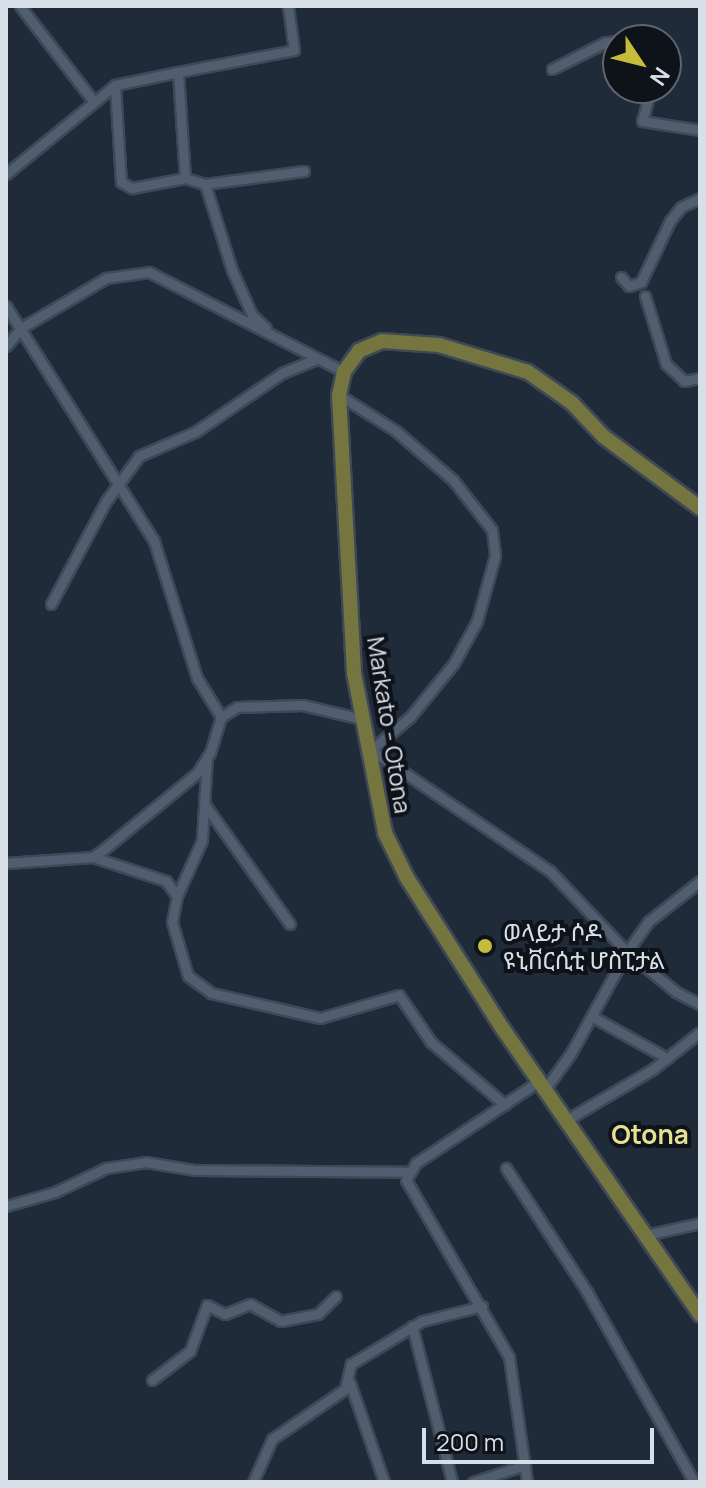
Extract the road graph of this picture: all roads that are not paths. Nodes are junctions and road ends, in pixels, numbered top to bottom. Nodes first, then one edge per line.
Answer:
1 (20, 6) edge
2 (288, 6) edge
3 (602, 44) edge
4 (552, 69) dead end
5 (178, 72) junction
6 (115, 85) junction
7 (94, 102) junction
8 (647, 104) edge
9 (700, 130) edge
10 (304, 171) dead end
11 (6, 174) edge
12 (185, 178) junction
13 (205, 184) junction
14 (700, 198) edge
15 (621, 277) dead end
16 (645, 296) dead end
17 (6, 306) edge
18 (21, 328) junction
19 (271, 333) junction
20 (6, 346) edge
21 (317, 359) junction
22 (344, 372) junction
23 (700, 378) edge
24 (339, 395) junction
25 (118, 483) junction
26 (700, 508) edge
27 (51, 604) dead end
28 (221, 717) junction
29 (362, 719) junction
30 (371, 750) junction
31 (207, 757) junction
32 (205, 805) junction
33 (93, 857) junction
34 (6, 863) edge
35 (700, 881) edge
36 (177, 896) junction
37 (290, 924) dead end
38 (627, 952) junction
39 (700, 1004) edge
40 (593, 1017) junction
41 (700, 1032) edge
42 (667, 1058) junction
43 (542, 1085) junction
44 (505, 1105) junction
45 (568, 1119) junction
46 (506, 1168) dead end
47 (408, 1172) junction
48 (6, 1206) edge
49 (700, 1223) edge
50 (646, 1235) junction
51 (336, 1296) dead end
52 (482, 1306) junction
53 (700, 1315) edge
54 (412, 1326) junction
55 (152, 1380) dead end
56 (350, 1383) junction
57 (525, 1465) junction
58 (253, 1482) edge
59 (384, 1482) edge
60 (452, 1482) edge
61 (473, 1482) edge
62 (527, 1482) edge
63 (694, 1482) edge

1 - 7 street
2 - 5 street
3 - 4 street
5 - 6 street
5 - 12 street
6 - 7 street
6 - 12 street
7 - 11 street
8 - 9 street
10 - 13 street
12 - 13 street
13 - 19 street
14 - 15 street
16 - 23 street
17 - 18 street
18 - 19 street
18 - 20 street
18 - 25 street
19 - 21 street
21 - 22 street
21 - 25 street
22 - 24 main road, Markato - Otona
22 - 26 main road, Markato - Otona
24 - 29 main road, Markato - Otona
24 - 30 street
25 - 27 street
25 - 28 street
28 - 29 street
28 - 31 street
29 - 30 main road, Markato - Otona
30 - 38 street
30 - 43 main road, Markato - Otona
31 - 32 street
31 - 33 street
32 - 36 street
32 - 37 street
33 - 34 street
33 - 36 street
35 - 38 street
36 - 44 street
38 - 39 street
38 - 40 street
40 - 42 street
40 - 43 street
41 - 42 street
42 - 45 street
43 - 44 street
43 - 45 main road, Markato - Otona
44 - 47 street
45 - 50 main road, Markato - Otona
46 - 63 street
47 - 48 street
47 - 52 street
49 - 50 street
50 - 53 main road, Markato - Otona
51 - 55 street
52 - 54 street
52 - 57 street
54 - 56 street
54 - 60 street
56 - 58 street
56 - 59 street
57 - 61 street
57 - 62 street

